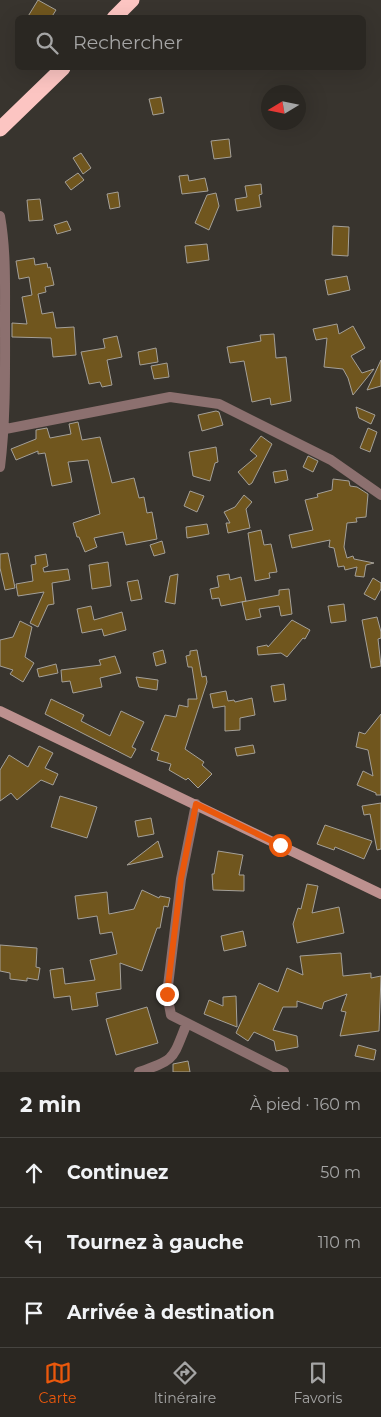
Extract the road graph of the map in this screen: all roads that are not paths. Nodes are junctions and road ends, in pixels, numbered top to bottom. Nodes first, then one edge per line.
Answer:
1 (132, 0) edge
2 (117, 15) edge
3 (61, 70) edge
4 (0, 129) edge
5 (0, 216) edge
6 (2, 430) edge
7 (0, 467) edge
8 (381, 495) edge
9 (0, 711) edge
10 (196, 804) junction
11 (381, 894) edge
12 (187, 1023) junction
13 (139, 1072) edge
14 (284, 1072) edge

1 - 2 highway
3 - 4 highway
5 - 6 street
6 - 7 street
6 - 8 street
9 - 10 main road
10 - 11 main road
10 - 12 street
12 - 13 street
12 - 14 street

